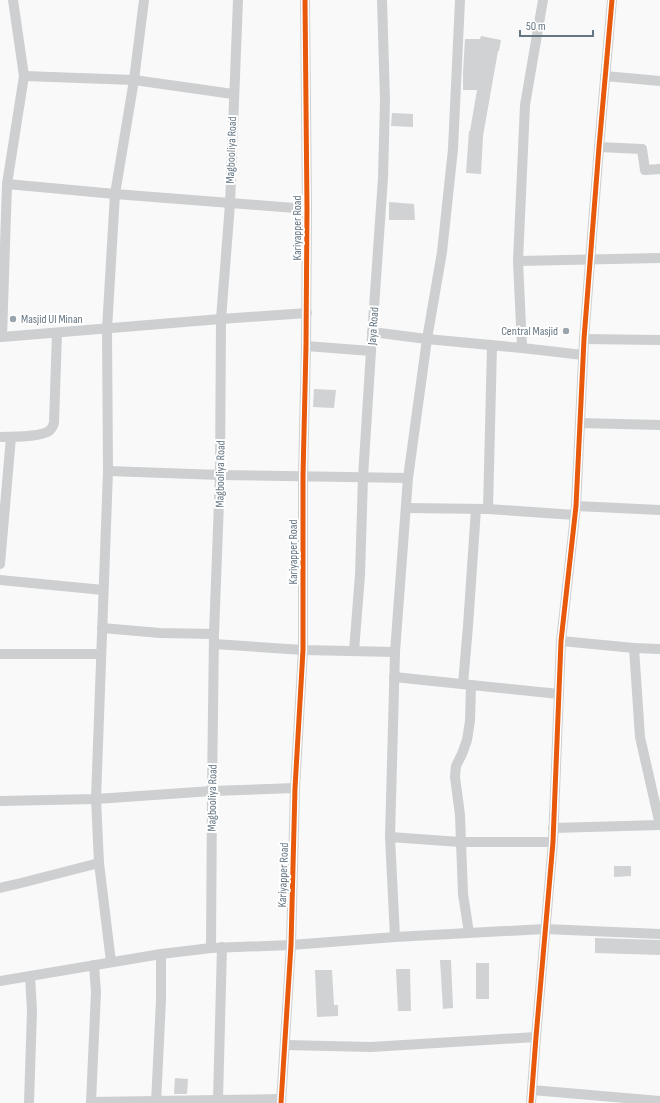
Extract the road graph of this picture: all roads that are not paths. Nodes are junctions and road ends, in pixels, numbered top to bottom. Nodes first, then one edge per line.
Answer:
1 (13, 0) edge
2 (144, 0) edge
3 (238, 0) edge
4 (305, 0) edge
5 (382, 0) edge
6 (460, 0) edge
7 (543, 0) edge
8 (612, 0) edge
9 (24, 76) junction
10 (605, 76) junction
11 (134, 80) junction
12 (660, 81) edge
13 (233, 94) junction
14 (599, 147) junction
15 (660, 169) edge
16 (7, 184) junction
17 (115, 194) junction
18 (230, 204) junction
19 (307, 209) junction
20 (660, 258) edge
21 (590, 260) junction
22 (518, 261) junction
23 (306, 312) junction
24 (221, 319) junction
25 (107, 329) junction
26 (372, 332) junction
27 (57, 333) junction
28 (1, 337) edge
29 (584, 339) junction
30 (427, 340) junction
31 (660, 340) edge
32 (306, 346) junction
33 (492, 346) junction
34 (522, 348) junction
35 (371, 351) junction
36 (583, 355) junction
37 (580, 423) junction
38 (660, 425) edge
39 (0, 437) edge
40 (11, 437) junction
41 (108, 471) junction
42 (220, 475) junction
43 (303, 476) junction
44 (363, 476) junction
45 (408, 478) junction
46 (406, 508) junction
47 (476, 509) junction
48 (488, 509) junction
49 (575, 510) junction
50 (660, 510) edge
51 (0, 564) edge
52 (0, 580) edge
53 (103, 590) junction
54 (102, 628) junction
55 (214, 639) junction
56 (561, 641) junction
57 (634, 648) junction
58 (660, 649) edge
59 (303, 650) junction
60 (354, 651) junction
61 (395, 652) junction
62 (0, 654) edge
63 (101, 654) junction
64 (394, 677) junction
65 (467, 685) junction
66 (559, 694) junction
67 (295, 788) junction
68 (212, 790) junction
69 (96, 799) junction
70 (0, 801) edge
71 (660, 825) edge
72 (553, 828) junction
73 (390, 837) junction
74 (460, 842) junction
75 (553, 842) junction
76 (99, 863) junction
77 (0, 888) edge
78 (545, 929) junction
79 (469, 932) junction
80 (660, 934) edge
81 (395, 936) junction
82 (291, 945) junction
83 (222, 947) junction
84 (211, 948) junction
85 (161, 954) junction
86 (111, 962) junction
87 (94, 965) junction
88 (30, 976) junction
89 (0, 981) edge
90 (536, 1037) junction
91 (285, 1045) junction
92 (532, 1090) junction
93 (593, 1099) edge
94 (218, 1101) edge
95 (281, 1101) edge
96 (647, 1101) edge
97 (660, 1101) edge
98 (156, 1102) edge
99 (29, 1103) edge
100 (90, 1103) edge
101 (531, 1103) edge

1 - 9 street
2 - 11 street
3 - 13 street, Magbooliya Road
4 - 19 street, Kariyapper Road
5 - 26 street, Jaya Road
6 - 30 street
7 - 22 street
8 - 10 street
9 - 11 street
9 - 16 street
10 - 12 street
10 - 14 street
11 - 13 street
11 - 17 street
13 - 18 street, Magbooliya Road
14 - 15 street
14 - 21 street
16 - 17 street
16 - 28 street
17 - 18 street
17 - 25 street
18 - 19 street
18 - 24 street, Magbooliya Road
19 - 23 street, Kariyapper Road
20 - 21 street
21 - 22 street
21 - 29 street
22 - 34 street
23 - 24 street
23 - 32 street, Kariyapper Road
24 - 25 street
24 - 42 street, Magbooliya Road
25 - 27 street
25 - 41 street
26 - 30 street
26 - 35 street, Jaya Road
27 - 28 street
27 - 40 street
29 - 31 street
29 - 36 street
30 - 33 street
30 - 45 street
32 - 35 street
32 - 43 street, Kariyapper Road
33 - 34 street
33 - 48 street
34 - 36 street
35 - 44 street, Jaya Road
36 - 37 street
37 - 38 street
37 - 49 street
39 - 40 street
40 - 51 street
41 - 42 street
41 - 53 street
42 - 43 street
42 - 55 street, Magbooliya Road
43 - 44 street
43 - 59 street, Kariyapper Road
44 - 45 street
44 - 60 street, Jaya Road
45 - 46 street
46 - 47 street
46 - 61 street
47 - 48 street
47 - 65 street
48 - 49 street
49 - 50 street
49 - 56 street
52 - 53 street
53 - 54 street
54 - 55 street
54 - 63 street
55 - 59 street
55 - 68 street, Magbooliya Road
56 - 57 street
56 - 66 street
57 - 58 street
57 - 71 street
59 - 60 street
59 - 67 street, Kariyapper Road
60 - 61 street
61 - 64 street
62 - 63 street
63 - 69 street
64 - 65 street
64 - 73 street
65 - 66 street
65 - 74 street
66 - 72 street
67 - 68 street
67 - 82 street, Kariyapper Road
68 - 69 street
68 - 84 street, Magbooliya Road
69 - 70 street
69 - 76 street
71 - 72 street
72 - 75 street
73 - 74 street
73 - 81 street
74 - 75 street
74 - 79 street
75 - 78 street
76 - 77 street
76 - 86 street
78 - 79 street
78 - 80 street
78 - 90 street
79 - 81 street
81 - 82 street
82 - 83 street
82 - 91 street, Kariyapper Road
83 - 84 street
83 - 94 street
84 - 85 street
85 - 86 street
85 - 98 street
86 - 87 street
87 - 88 street
87 - 100 street
88 - 89 street
88 - 99 street
90 - 91 street
90 - 92 street
91 - 95 street, Kariyapper Road
92 - 93 street
92 - 101 street
93 - 96 street
94 - 95 street
94 - 98 street
96 - 97 street
98 - 100 street

